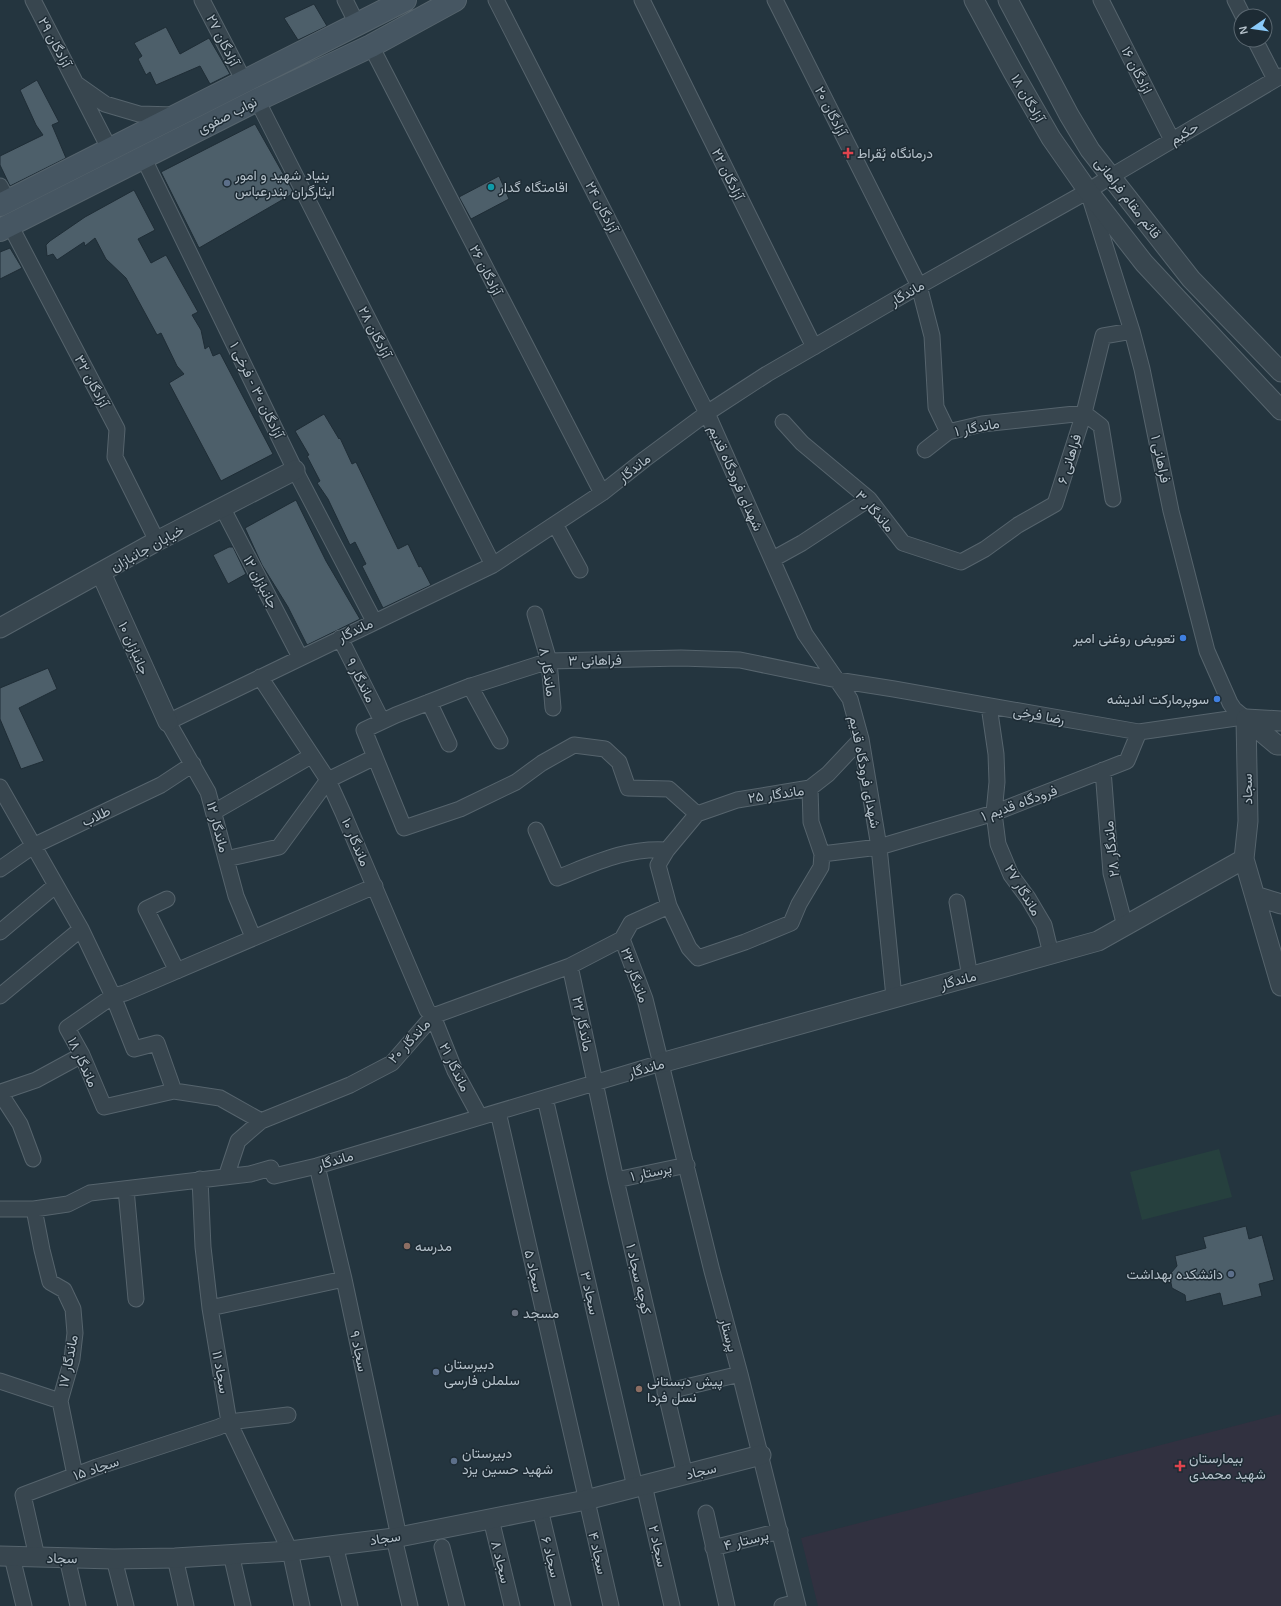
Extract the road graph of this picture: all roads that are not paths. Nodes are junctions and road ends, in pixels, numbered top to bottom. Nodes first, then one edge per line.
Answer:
1 (33, 0) edge
2 (202, 0) edge
3 (345, 0) edge
4 (405, 0) edge
5 (455, 0) edge
6 (496, 0) edge
7 (642, 0) edge
8 (775, 0) edge
9 (974, 0) edge
10 (1008, 0) edge
11 (1101, 0) edge
12 (357, 24) junction
13 (371, 46) junction
14 (1260, 48) edge
15 (1278, 78) edge
16 (244, 81) junction
17 (78, 85) junction
18 (257, 100) junction
19 (176, 115) junction
20 (1172, 140) junction
21 (109, 148) junction
22 (143, 157) junction
23 (1110, 177) junction
24 (1088, 191) junction
25 (3, 197) edge
26 (5, 228) edge
27 (919, 286) junction
28 (1132, 331) junction
29 (814, 347) junction
30 (1281, 372) edge
31 (1281, 410) edge
32 (707, 413) junction
33 (1084, 413) junction
34 (783, 422) dead end
35 (948, 432) junction
36 (925, 450) dead end
37 (295, 470) junction
38 (602, 493) junction
39 (869, 499) junction
40 (1113, 500) dead end
41 (222, 507) junction
42 (554, 524) junction
43 (157, 542) junction
44 (773, 559) junction
45 (961, 562) joint
46 (493, 564) junction
47 (580, 570) dead end
48 (101, 573) junction
49 (535, 614) dead end
50 (374, 621) junction
51 (0, 628) edge
52 (340, 638) junction
53 (300, 657) junction
54 (549, 661) junction
55 (260, 677) junction
56 (837, 680) junction
57 (470, 686) junction
58 (429, 702) junction
59 (989, 706) junction
60 (553, 708) dead end
61 (1244, 718) junction
62 (382, 721) junction
63 (1281, 721) edge
64 (168, 722) junction
65 (1139, 732) junction
66 (861, 739) junction
67 (500, 741) dead end
68 (449, 744) dead end
69 (1281, 745) edge
70 (311, 756) junction
71 (375, 757) junction
72 (193, 764) junction
73 (1103, 770) junction
74 (328, 780) junction
75 (0, 786) edge
76 (810, 788) junction
77 (214, 812) junction
78 (994, 813) junction
79 (697, 814) junction
80 (536, 830) dead end
81 (33, 846) junction
82 (879, 847) junction
83 (667, 850) junction
84 (822, 854) junction
85 (226, 859) junction
86 (1244, 859) junction
87 (0, 869) edge
88 (56, 885) junction
89 (375, 886) junction
90 (1255, 896) junction
91 (167, 899) dead end
92 (957, 902) dead end
93 (1281, 904) edge
94 (669, 906) junction
95 (1125, 926) junction
96 (81, 929) junction
97 (0, 932) edge
98 (253, 937) junction
99 (622, 939) junction
100 (1052, 954) junction
101 (570, 966) junction
102 (177, 970) junction
103 (970, 977) junction
104 (1281, 986) edge
105 (0, 996) edge
106 (113, 996) junction
107 (894, 997) junction
108 (433, 1016) junction
109 (82, 1055) junction
110 (661, 1063) junction
111 (594, 1082) junction
112 (174, 1091) junction
113 (0, 1092) edge
114 (545, 1098) junction
115 (498, 1112) junction
116 (480, 1117) junction
117 (261, 1121) junction
118 (33, 1158) dead end
119 (687, 1165) junction
120 (317, 1166) junction
121 (226, 1177) junction
122 (200, 1179) junction
123 (616, 1180) junction
124 (126, 1189) junction
125 (0, 1209) edge
126 (34, 1209) junction
127 (344, 1279) junction
128 (136, 1299) dead end
129 (210, 1308) junction
130 (740, 1374) junction
131 (0, 1381) edge
132 (665, 1392) junction
133 (60, 1400) junction
134 (288, 1415) dead end
135 (229, 1422) junction
136 (761, 1455) junction
137 (685, 1474) junction
138 (75, 1475) junction
139 (639, 1486) junction
140 (586, 1500) junction
141 (540, 1509) junction
142 (706, 1513) dead end
143 (491, 1519) junction
144 (780, 1531) junction
145 (397, 1537) junction
146 (335, 1545) junction
147 (442, 1547) dead end
148 (713, 1548) junction
149 (290, 1551) junction
150 (231, 1554) junction
151 (6, 1557) edge
152 (37, 1557) junction
153 (67, 1558) junction
154 (175, 1558) junction
155 (114, 1559) junction
156 (798, 1604) edge
157 (24, 1606) edge
158 (78, 1606) edge
159 (126, 1606) edge
160 (186, 1606) edge
161 (243, 1606) edge
162 (302, 1606) edge
163 (350, 1606) edge
164 (410, 1606) edge
165 (457, 1606) edge
166 (512, 1606) edge
167 (563, 1606) edge
168 (611, 1606) edge
169 (672, 1606) edge
170 (727, 1606) edge
171 (782, 1606) edge

1 - 17 street, آزادگان ۲۹
2 - 16 street, آزادگان ۲۷
3 - 12 street
4 - 12 main road, نواب صفوی
5 - 13 main road, نواب صفوی
6 - 32 street, آزادگان ۲۴
7 - 29 street, آزادگان ۲۲
8 - 27 street, آزادگان ۲۰
9 - 24 street, آزادگان ۱۸
10 - 23 street, قائم مقام فراهانی
11 - 20 street, ازادگان ۱۶
12 - 16 main road, نواب صفوی
13 - 18 main road, نواب صفوی
13 - 38 street, آزادگان ۲۶
14 - 15 street
15 - 20 street, حکیم
16 - 19 main road, نواب صفوی
17 - 19 street, آزادگان ۲۹
17 - 21 street, آزادگان ۲۹
18 - 22 main road, نواب صفوی
18 - 46 street, آزادگان ۲۸
19 - 21 main road, نواب صفوی
20 - 23 street, حکیم
21 - 25 main road, نواب صفوی
22 - 26 main road, نواب صفوی
22 - 37 street, آزادگان ۳۰ - فرخی ۱
23 - 24 street, حکیم
23 - 30 street, قائم مقام فراهانی
24 - 27 street, ماندگار
24 - 28 street, فراهانی ۱
24 - 31 street, قائم مقام فراهانی
26 - 43 street, آزادگان ۳۲
27 - 29 street, ماندگار
27 - 35 street, ماندگار ۱
28 - 33 street, فراهانی ۶
28 - 61 street, فراهانی ۱
29 - 32 street, ماندگار
32 - 38 street, ماندگار
32 - 44 street, شهدای فرودگاه قدیم
33 - 35 street, ماندگار ۱
33 - 40 street
33 - 45 street, فراهانی ۶
34 - 39 street, ماندگار ۳
35 - 36 street
37 - 41 street, خیابان جانبازان
37 - 50 street, آزادگان ۳۰ - فرخی ۱
38 - 42 street, ماندگار
39 - 44 street
39 - 45 street, ماندگار ۳
41 - 43 street, خیابان جانبازان
41 - 53 street, جانبازان ۱۲
42 - 46 street, ماندگار
42 - 47 street
43 - 48 street, خیابان جانبازان
44 - 56 street, شهدای فرودگاه قدیم
46 - 50 street, ماندگار
48 - 51 street, خیابان جانبازان
48 - 64 street, جانبازان ۱۰
49 - 54 street, ماندگار ۸
50 - 52 street, ماندگار
52 - 53 street, ماندگار
52 - 62 street, ماندگار ۹
53 - 55 street, ماندگار
54 - 56 street, فراهانی ۳
54 - 57 street, فراهانی ۳
54 - 60 street, ماندگار ۸
55 - 64 street, ماندگار
55 - 70 street, ماندگار ۱۰
56 - 59 street, رضا فرخی
56 - 66 street, شهدای فرودگاه قدیم
57 - 58 street, فراهانی ۳
57 - 67 street
58 - 62 street, فراهانی ۳
58 - 68 street
59 - 65 street, رضا فرخی
59 - 78 street, ماندگار ۲۷
61 - 63 street
61 - 65 street, رضا فرخی
61 - 69 street
61 - 86 street, سجاد
62 - 71 street, فراهانی ۳
64 - 72 street, ماندگار ۱۲
65 - 73 street, فرودگاه قدیم ۱
66 - 76 street
66 - 82 street, شهدای فرودگاه قدیم
70 - 74 street, ماندگار ۱۰
70 - 77 street
71 - 74 street
71 - 79 street
72 - 77 street, ماندگار ۱۲
72 - 81 street, طلاب
73 - 78 street, فرودگاه قدیم ۱
73 - 95 street, ماندگار ۲۸
74 - 85 street
74 - 89 street, ماندگار ۱۰
75 - 81 street
76 - 79 street, ماندگار ۲۵
76 - 84 street, ماندگار ۲۵
77 - 85 street, ماندگار ۱۲
78 - 82 street, فرودگاه قدیم ۱
78 - 100 street, ماندگار ۲۷
79 - 83 street
80 - 83 street
81 - 87 street, طلاب
81 - 88 street
82 - 84 street, فرودگاه قدیم ۱
82 - 107 street, شهدای فرودگاه قدیم
83 - 94 street
84 - 94 street
85 - 98 street, ماندگار ۱۲
86 - 90 street
86 - 95 street, ماندگار
88 - 96 street
88 - 97 street
89 - 98 street
89 - 108 street, ماندگار ۱۰
90 - 93 street
90 - 104 street
91 - 102 street
92 - 103 street
94 - 99 street, ماندگار ۲۳
95 - 100 street, ماندگار
96 - 105 street
96 - 106 street
98 - 102 street
99 - 101 street, ماندگار ۲۰
99 - 110 street, ماندگار ۲۳
100 - 103 street, ماندگار
101 - 108 street, ماندگار ۲۰
101 - 111 street, ماندگار ۲۲
102 - 106 street
103 - 107 street, ماندگار
106 - 109 street, ماندگار ۱۸
106 - 112 street
107 - 110 street, ماندگار
108 - 116 street, ماندگار ۲۱
108 - 117 street, ماندگار ۲۰
109 - 112 street, ماندگار ۱۸
109 - 113 street
110 - 111 street, ماندگار
110 - 119 street, پرستار
111 - 114 street, ماندگار
111 - 123 street, کوچه سجاد ۱
112 - 117 street
113 - 118 street
114 - 115 street, ماندگار
114 - 139 street, سجاد ۳
115 - 116 street, ماندگار
115 - 140 street, سجاد ۵
116 - 120 street, ماندگار
117 - 121 street, ماندگار ۲۰
119 - 123 street, پرستار ۱
119 - 130 street, پرستار
120 - 121 street, ماندگار
120 - 127 street, سجاد ۹
121 - 122 street, ماندگار
122 - 124 street, ماندگار
122 - 129 street, سجاد ۱۱
123 - 132 street, کوچه سجاد ۱
124 - 126 street, ماندگار
124 - 128 street
125 - 126 street, ماندگار
126 - 133 street, ماندگار ۱۷
127 - 129 street
127 - 145 street, سجاد ۹
129 - 135 street, سجاد ۱۱
130 - 132 street
130 - 136 street, پرستار
131 - 133 street
132 - 137 street, کوچه سجاد ۱
133 - 138 street, ماندگار ۱۷
134 - 135 street, سجاد ۱۵
135 - 138 street, سجاد ۱۵
135 - 149 street, سجاد ۱۱
136 - 137 street, سجاد
136 - 144 street, پرستار
137 - 139 street, سجاد
138 - 152 street, سجاد ۱۵
139 - 140 street, سجاد
139 - 169 street, سجاد ۲
140 - 141 street, سجاد
140 - 168 street, سجاد ۴
141 - 143 street, سجاد
141 - 167 street, سجاد ۶
142 - 148 street
143 - 145 street, سجاد
143 - 166 street, سجاد ۸
144 - 148 street, پرستار ۴
144 - 156 street, پرستار
145 - 146 street, سجاد
145 - 164 street, سجاد ۹
146 - 149 street, سجاد
146 - 163 street
147 - 165 street
148 - 170 street
149 - 150 street, سجاد
149 - 162 street, سجاد ۱۱
150 - 154 street, سجاد
150 - 161 street
151 - 152 street, سجاد
151 - 157 street
152 - 153 street, سجاد
153 - 155 street, سجاد
153 - 158 street
154 - 155 street, سجاد
154 - 160 street
155 - 159 street
156 - 171 street

